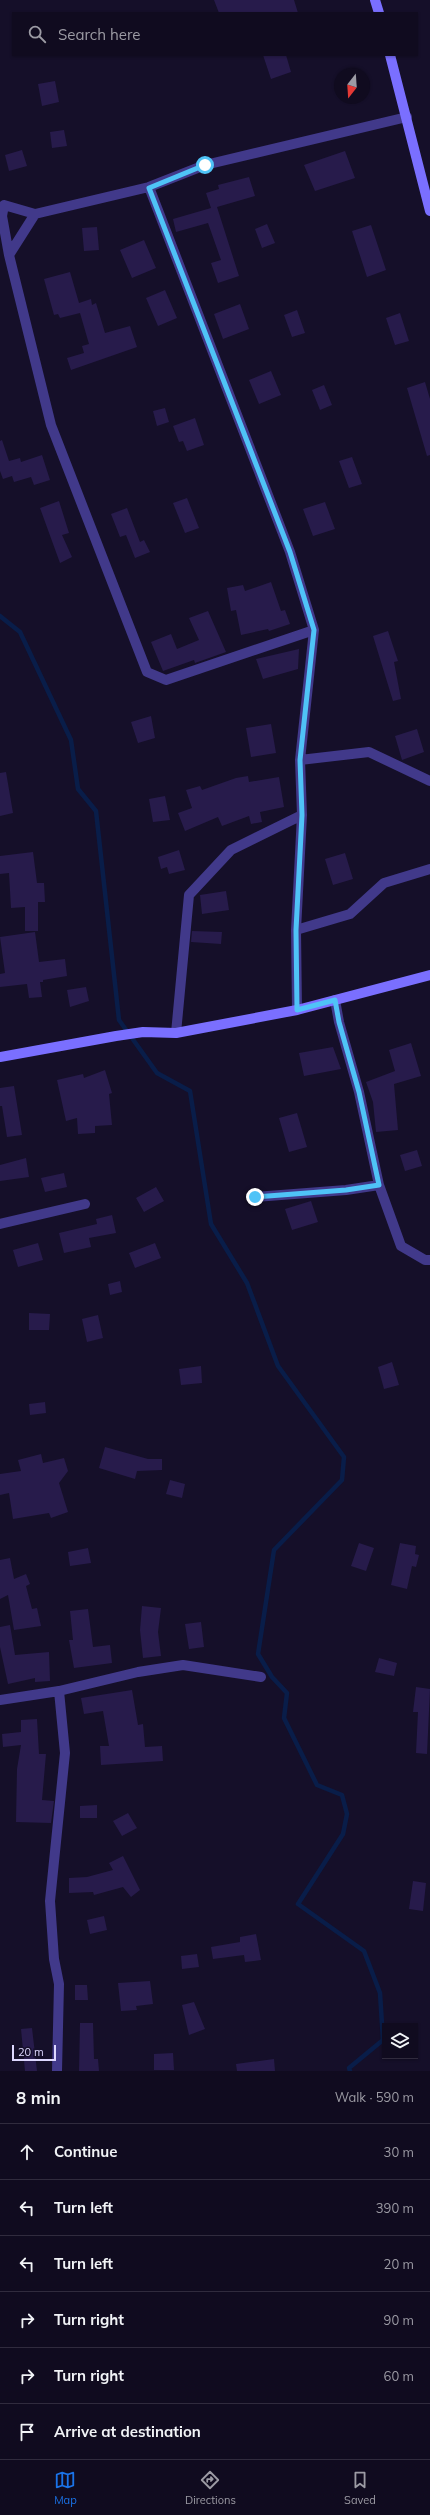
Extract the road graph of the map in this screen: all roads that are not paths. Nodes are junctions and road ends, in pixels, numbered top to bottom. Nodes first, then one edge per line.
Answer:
1 (375, 0) edge
2 (379, 12) edge
3 (390, 56) edge
4 (406, 116) junction
5 (149, 188) junction
6 (428, 197) edge
7 (430, 211) edge
8 (35, 214) junction
9 (9, 255) junction
10 (314, 630) junction
11 (300, 760) junction
12 (430, 781) edge
13 (302, 815) junction
14 (430, 869) edge
15 (296, 930) junction
16 (430, 975) edge
17 (335, 1000) junction
18 (297, 1010) junction
19 (176, 1033) junction
20 (0, 1058) edge
21 (379, 1185) junction
22 (255, 1197) dead end
23 (85, 1204) dead end
24 (0, 1224) edge
25 (430, 1260) edge
26 (261, 1677) dead end
27 (59, 1691) junction
28 (0, 1700) edge
29 (57, 2071) edge

1 - 2 street
3 - 4 street
4 - 5 street
4 - 6 street
5 - 8 street
5 - 10 street
6 - 7 street
8 - 9 street
8 - 9 street
9 - 10 street
10 - 11 street
11 - 12 street
11 - 13 street
13 - 15 street
13 - 19 street
14 - 15 street
15 - 18 street
16 - 17 street
17 - 18 street
17 - 21 street
18 - 19 street
19 - 20 street
21 - 22 street
21 - 25 street
23 - 24 street
26 - 27 street
27 - 28 street
27 - 29 street

